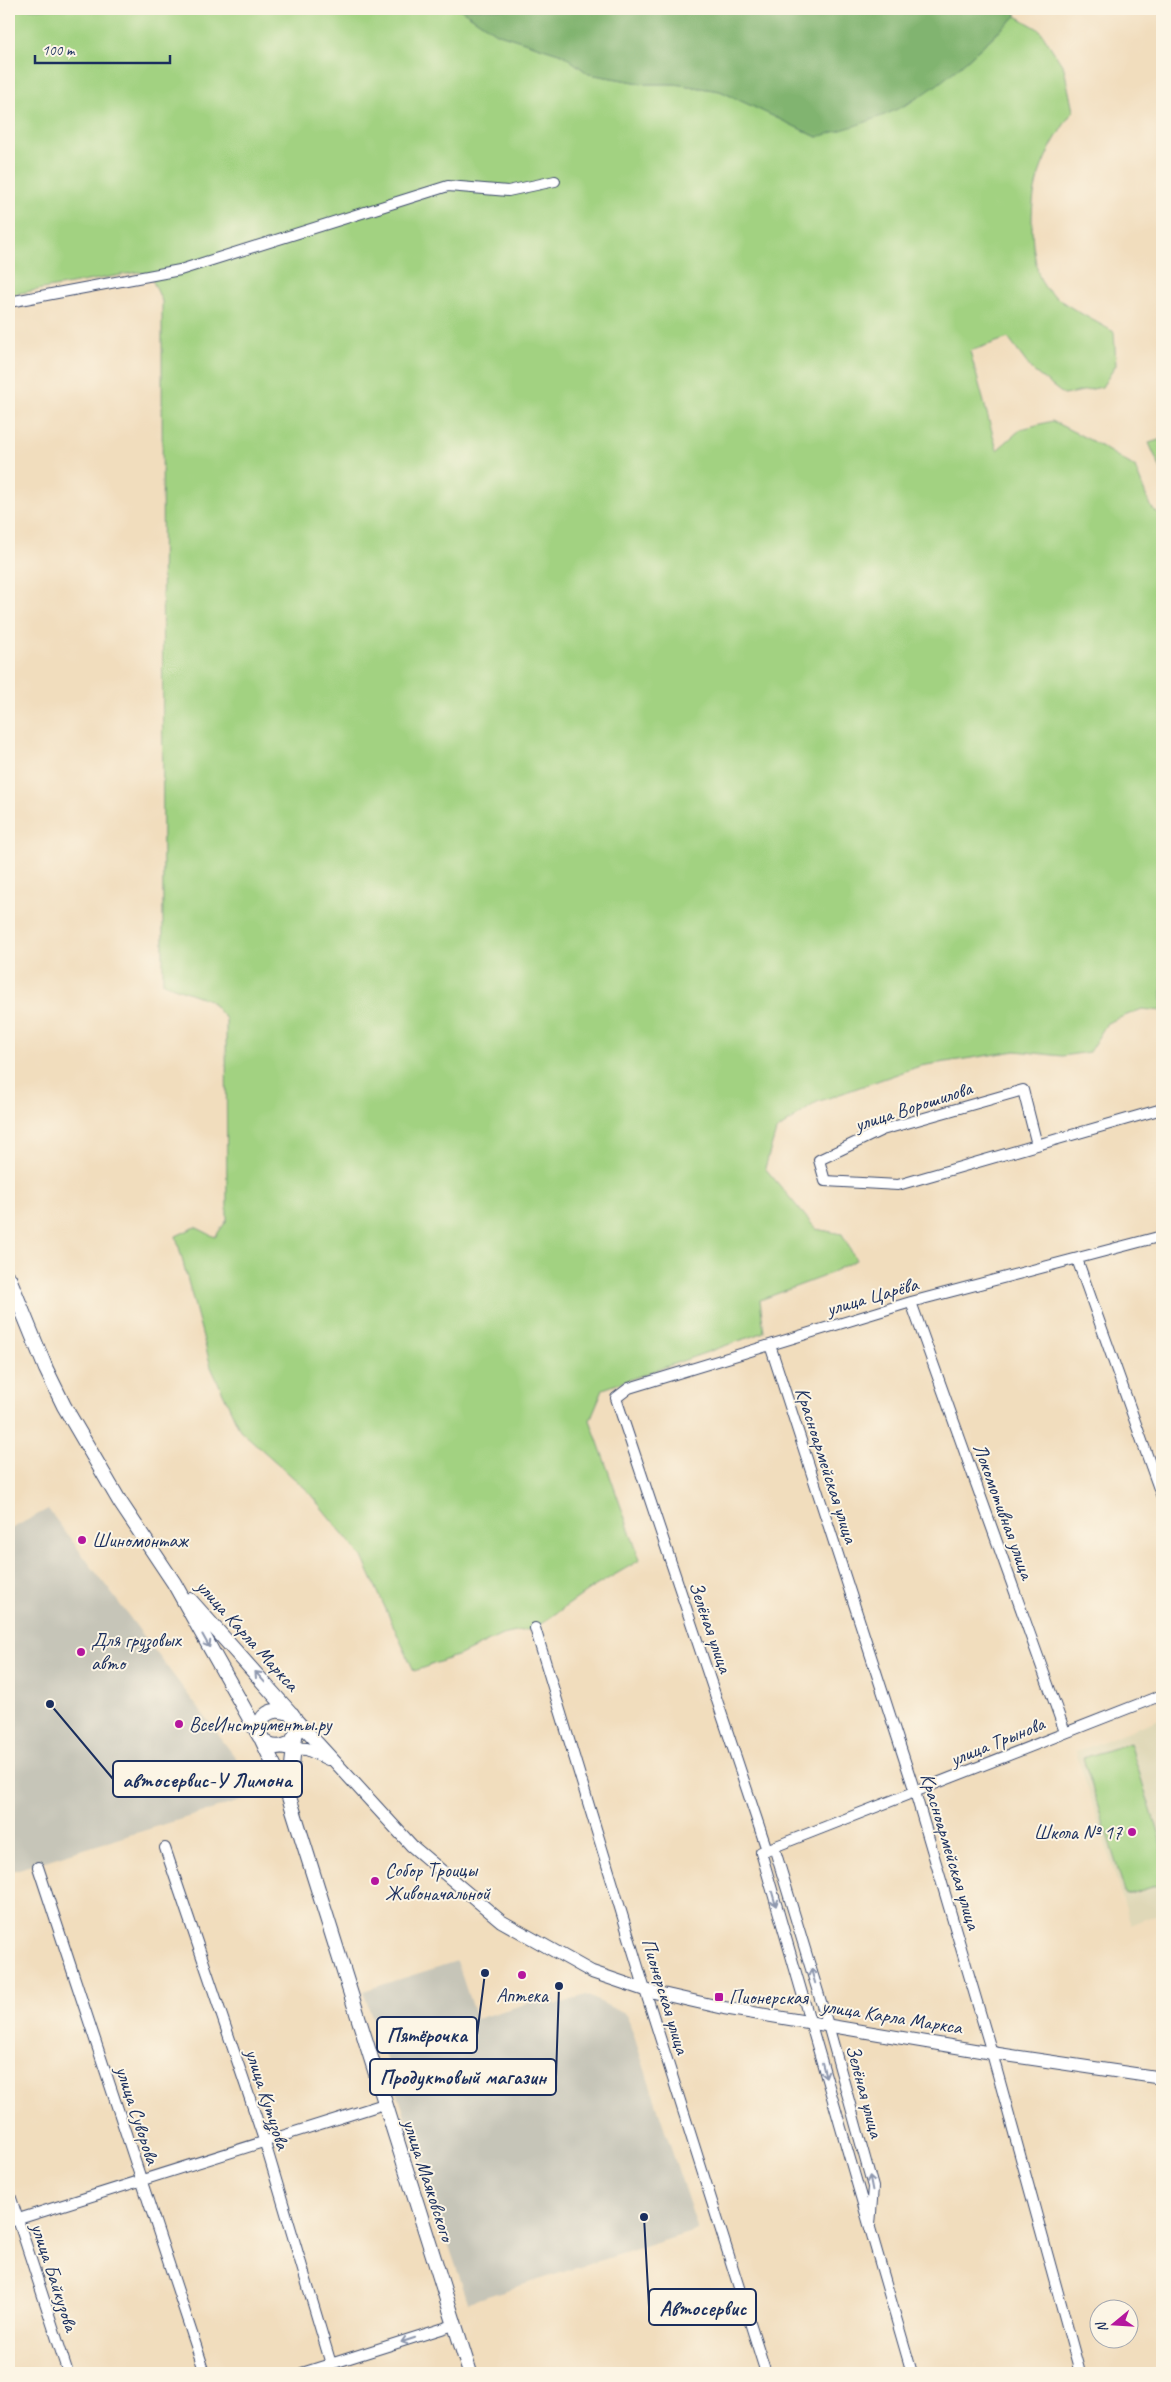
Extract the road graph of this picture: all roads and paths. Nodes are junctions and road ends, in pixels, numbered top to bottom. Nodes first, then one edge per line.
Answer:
1 (556, 181) dead end
2 (9, 302) edge
3 (1162, 1109) edge
4 (1037, 1145) junction
5 (1162, 1236) edge
6 (1077, 1259) junction
7 (9, 1278) edge
8 (911, 1302) junction
9 (770, 1345) junction
10 (621, 1416) joint
11 (1162, 1497) edge
12 (174, 1583) junction
13 (535, 1628) dead end
14 (1162, 1695) edge
15 (293, 1716) junction
16 (1065, 1732) junction
17 (261, 1738) junction
18 (294, 1743) junction
19 (337, 1764) junction
20 (915, 1792) junction
21 (289, 1798) junction
22 (165, 1848) dead end
23 (767, 1850) junction
24 (38, 1867) dead end
25 (645, 1990) junction
26 (811, 2023) junction
27 (828, 2025) junction
28 (992, 2052) junction
29 (1162, 2078) edge
30 (384, 2104) junction
31 (265, 2143) junction
32 (141, 2180) junction
33 (9, 2192) edge
34 (13, 2221) edge
35 (870, 2231) junction
36 (454, 2325) junction
37 (331, 2364) junction
38 (68, 2373) edge
39 (205, 2373) edge
40 (302, 2373) edge
41 (470, 2373) edge
42 (766, 2373) edge
43 (912, 2373) edge
44 (1080, 2373) edge

1 - 2 street
3 - 4 street, улица Ворошилова
4 - 4 street, улица Ворошилова
5 - 6 street, улица Царёва
6 - 8 street, улица Царёва
6 - 11 street
7 - 12 main road
8 - 9 street, улица Царёва
8 - 16 street, Локомотивная улица
9 - 10 street, улица Царёва
9 - 20 street, Красноармейская улица
10 - 23 street, Зелёная улица
15 -> 12 main road, улица Карла Маркса
12 -> 17 main road, улица Маяковского
13 - 25 street, Пионерская улица
14 - 16 street, улица Трынова
15 - 17 main road
15 - 18 main road
15 - 19 street, улица Карла Маркса
16 - 20 street, улица Трынова
17 - 18 main road
17 - 21 main road, улица Маяковского
18 - 19 street, улица Карла Маркса
18 - 21 main road, улица Маяковского
19 - 25 street, улица Карла Маркса
20 - 23 street, улица Трынова
20 - 28 street, Красноармейская улица
21 - 30 main road, улица Маяковского
22 - 31 street, улица Кутузова
23 -> 26 street, Зелёная улица
27 -> 23 street, Зелёная улица
24 - 32 street, улица Суворова
25 - 26 street, улица Карла Маркса
25 - 42 street, Пионерская улица
26 - 27 street, улица Карла Маркса
26 -> 35 street, Зелёная улица
27 - 28 street, улица Карла Маркса
35 -> 27 street, Зелёная улица
28 - 29 street, улица Карла Маркса
28 - 44 street, Красноармейская улица
30 - 31 street
30 - 36 main road, улица Маяковского
31 - 32 street
31 - 37 street, улица Кутузова
32 - 34 street
32 - 39 street, улица Суворова
33 - 34 street, улица Байкузова
34 - 38 street, улица Байкузова
35 - 43 street, Зелёная улица
36 -> 37 street
36 - 41 main road, улица Маяковского
37 - 40 street

